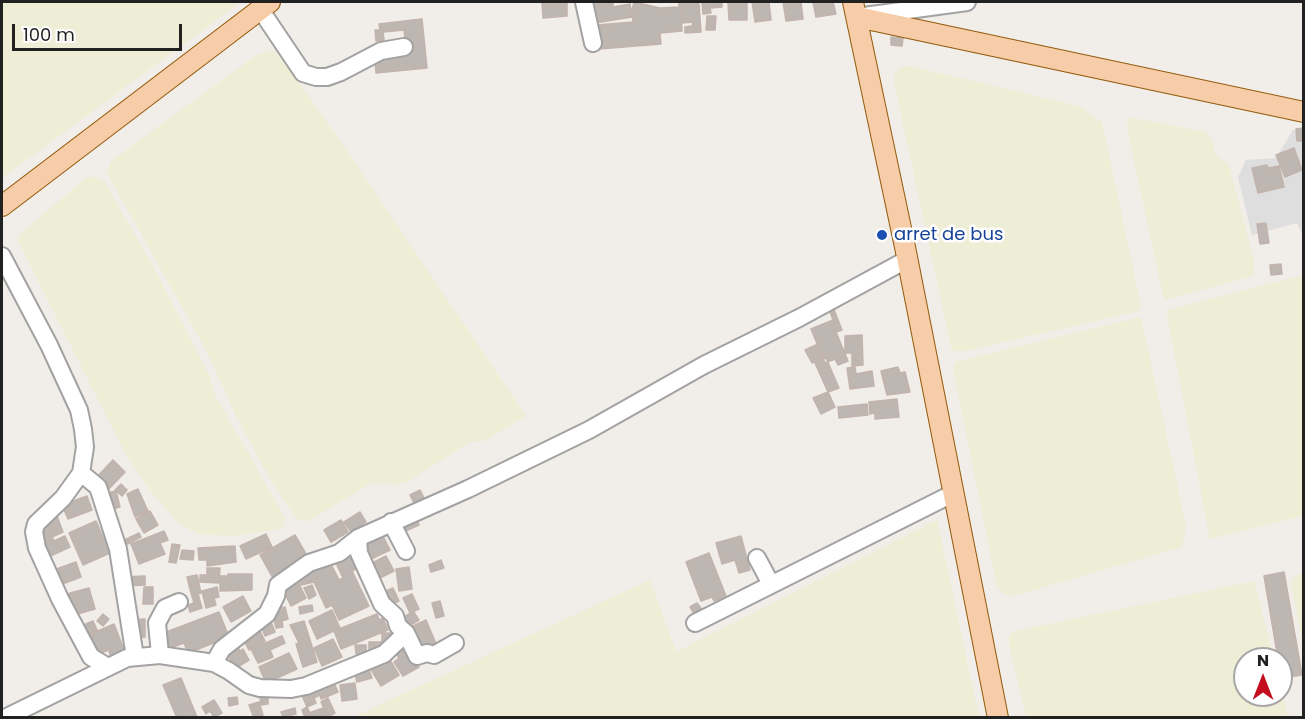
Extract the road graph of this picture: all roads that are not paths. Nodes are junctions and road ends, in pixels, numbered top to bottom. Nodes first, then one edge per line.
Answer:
1 (584, 2) edge
2 (967, 2) edge
3 (265, 5) edge
4 (855, 9) edge
5 (593, 43) dead end
6 (404, 47) dead end
7 (1304, 112) edge
8 (2, 206) edge
9 (2, 256) edge
10 (908, 259) junction
11 (81, 472) junction
12 (954, 493) junction
13 (391, 522) junction
14 (358, 538) junction
15 (406, 551) dead end
16 (757, 558) dead end
17 (771, 584) junction
18 (179, 602) dead end
19 (695, 622) dead end
20 (406, 633) junction
21 (456, 644) dead end
22 (160, 655) junction
23 (135, 657) junction
24 (214, 663) junction
25 (108, 667) junction
26 (5, 717) edge
27 (998, 717) edge

1 - 5 street
2 - 4 street
3 - 6 street
3 - 8 main road
4 - 7 main road
4 - 10 main road
9 - 11 street
10 - 12 main road
10 - 13 street
11 - 23 street
11 - 25 street
12 - 17 street
12 - 27 main road
13 - 14 street
13 - 15 street
14 - 20 street
14 - 24 street
16 - 17 street
17 - 19 street
18 - 22 street
20 - 21 street
20 - 24 street
22 - 23 street
22 - 24 street
23 - 25 street
25 - 26 street

